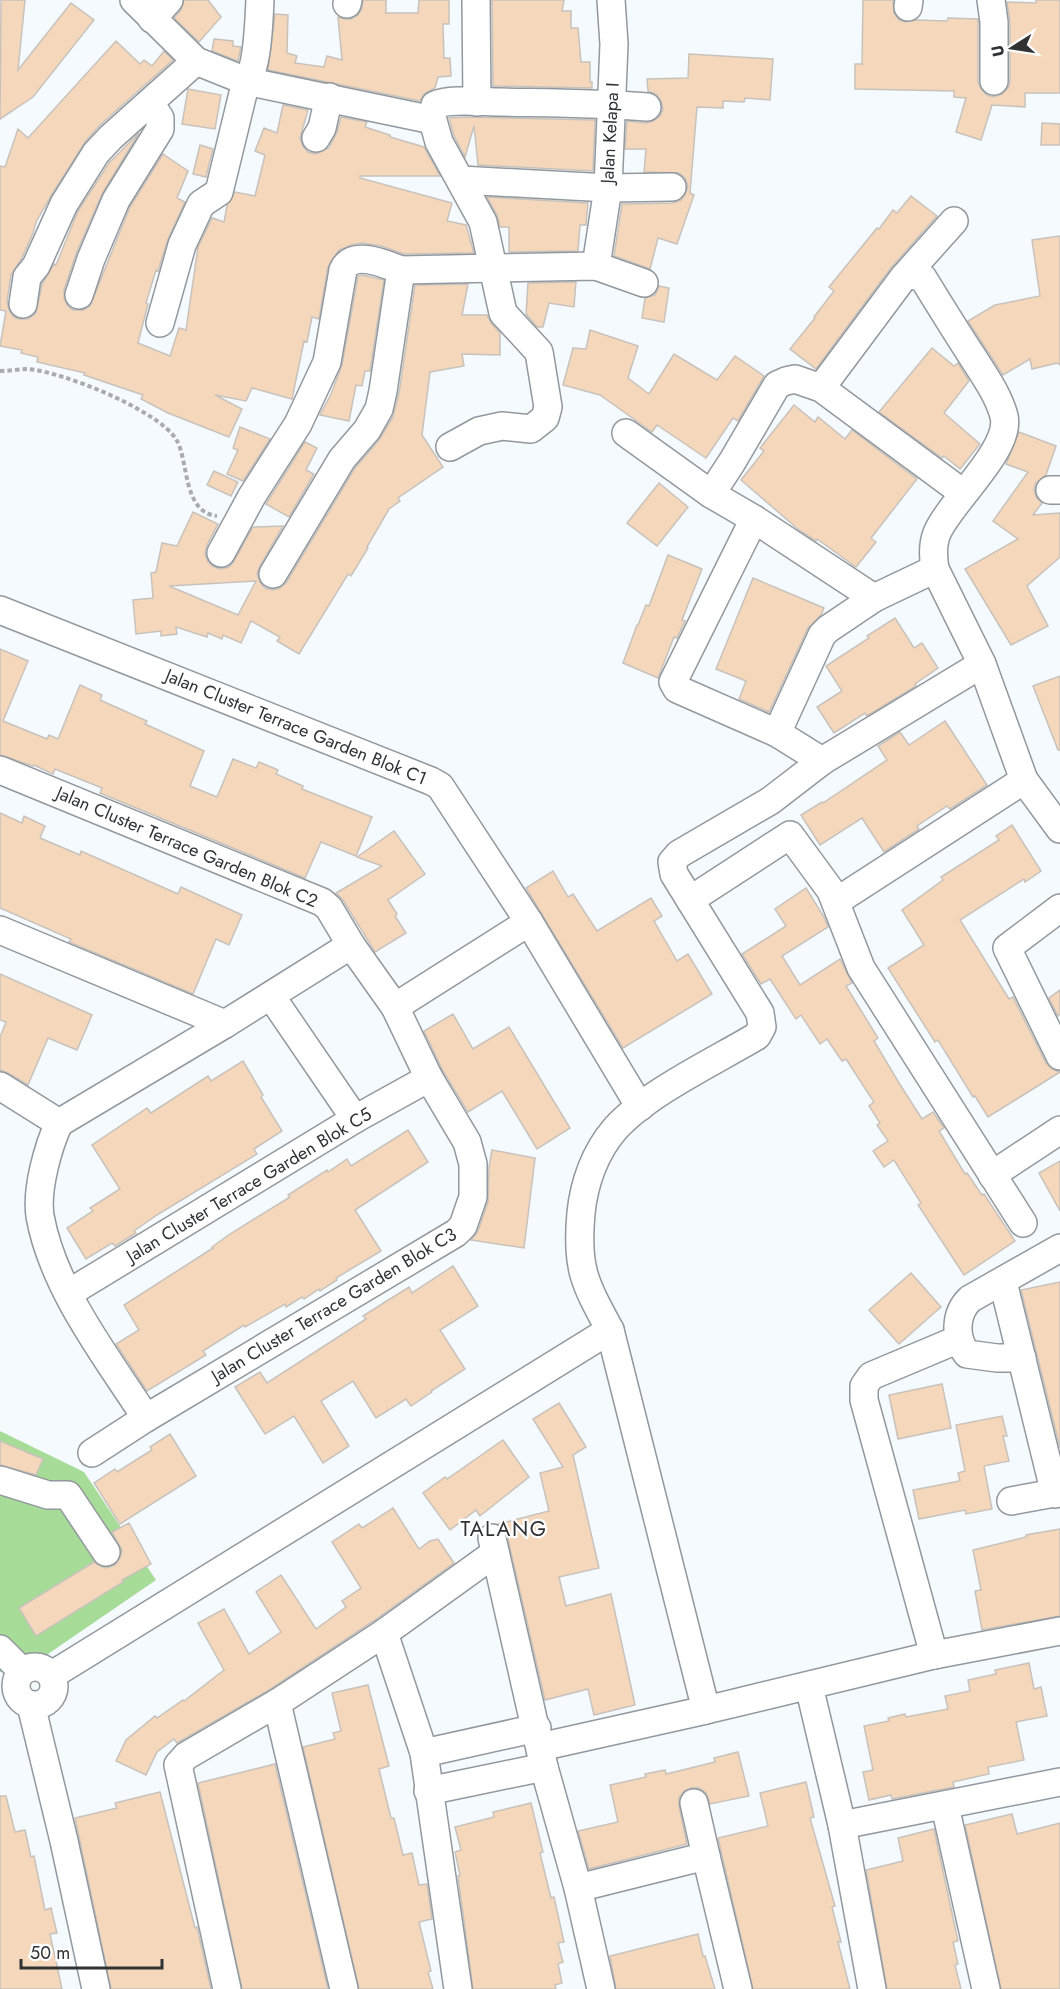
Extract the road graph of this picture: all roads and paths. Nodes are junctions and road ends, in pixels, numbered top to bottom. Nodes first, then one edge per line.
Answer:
1 (260, 0) edge
2 (476, 0) edge
3 (611, 0) edge
4 (991, 0) edge
5 (152, 6) edge
6 (196, 61) junction
7 (246, 81) junction
8 (994, 81) dead end
9 (329, 97) junction
10 (477, 102) junction
11 (150, 103) junction
12 (612, 104) junction
13 (647, 107) dead end
14 (432, 117) junction
15 (316, 138) dead end
16 (461, 180) junction
17 (608, 188) junction
18 (672, 188) dead end
19 (954, 221) dead end
20 (596, 266) junction
21 (492, 267) junction
22 (401, 270) junction
23 (914, 277) junction
24 (644, 283) dead end
25 (79, 295) dead end
26 (23, 304) dead end
27 (160, 323) dead end
28 (0, 371) edge
29 (821, 388) junction
30 (626, 434) dead end
31 (450, 447) dead end
32 (963, 493) junction
33 (711, 494) junction
34 (240, 517) junction
35 (754, 519) junction
36 (221, 553) dead end
37 (935, 569) junction
38 (273, 574) dead end
39 (874, 598) junction
40 (0, 610) edge
41 (982, 664) junction
42 (777, 733) junction
43 (822, 761) junction
44 (0, 770) edge
45 (1024, 780) junction
46 (770, 801) junction
47 (1060, 829) edge
48 (790, 835) junction
49 (690, 900) junction
50 (837, 901) junction
51 (1060, 908) edge
52 (529, 922) junction
53 (0, 930) edge
54 (351, 945) junction
55 (271, 996) junction
56 (395, 1007) junction
57 (225, 1024) junction
58 (1060, 1056) edge
59 (429, 1078) junction
60 (0, 1086) edge
61 (640, 1107) junction
62 (355, 1119) junction
63 (59, 1123) junction
64 (1060, 1130) edge
65 (992, 1174) junction
66 (1023, 1223) dead end
67 (1060, 1248) edge
68 (1003, 1282) junction
69 (69, 1293) junction
70 (610, 1330) junction
71 (959, 1339) junction
72 (1022, 1358) junction
73 (146, 1418) junction
74 (92, 1453) dead end
75 (0, 1480) edge
76 (1057, 1493) edge
77 (1011, 1501) dead end
78 (106, 1552) dead end
79 (1060, 1631) edge
80 (384, 1633) junction
81 (0, 1649) edge
82 (934, 1655) junction
83 (22, 1671) junction
84 (52, 1675) junction
85 (809, 1686) junction
86 (277, 1703) junction
87 (31, 1705) junction
88 (706, 1710) junction
89 (540, 1747) junction
90 (424, 1753) junction
91 (1060, 1782) edge
92 (428, 1791) junction
93 (694, 1803) dead end
94 (945, 1806) junction
95 (842, 1825) junction
96 (705, 1856) junction
97 (578, 1888) junction
98 (96, 1989) edge
99 (227, 1989) edge
100 (344, 1989) edge
101 (458, 1989) edge
102 (601, 1989) edge
103 (738, 1989) edge
104 (873, 1989) edge
105 (986, 1989) edge

1 - 7 street
2 - 10 street
3 - 12 street, Jalan Kelapa I
4 - 8 street
5 - 6 street
6 - 7 street
6 - 11 street
7 - 9 street
7 - 27 street
9 - 14 street
9 - 15 street
10 - 12 street
10 - 14 street
11 - 25 street
11 - 26 street
12 - 13 street
12 - 17 street, Jalan Kelapa I
14 - 16 street
16 - 17 street
16 - 21 street
17 - 18 street
17 - 20 street, Jalan Kelapa I
19 - 23 street
20 - 21 street
20 - 24 street
21 - 22 street
21 - 31 street
22 - 34 street
22 - 38 street
23 - 29 street
23 - 32 street
28 - 34 path
29 - 32 street
29 - 33 street
30 - 33 street
32 - 37 street
33 - 35 street
34 - 36 street
35 - 39 street
35 - 42 street
37 - 39 street
37 - 41 street
39 - 42 street
40 - 52 street, Jalan Cluster Terrace Garden Blok C1
41 - 43 street
41 - 45 street
42 - 43 street
43 - 46 street
44 - 54 street, Jalan Cluster Terrace Garden Blok C2
45 - 47 street
45 - 50 street
46 - 48 street
46 - 49 street
48 - 49 street
48 - 50 street
49 - 61 street
50 - 65 street
51 - 58 street
52 - 56 street
52 - 61 street, Jalan Cluster Terrace Garden Blok C1
53 - 57 street
54 - 55 street
54 - 56 street, Jalan Cluster Terrace Garden Blok C2
55 - 57 street
55 - 62 street
56 - 59 street, Jalan Cluster Terrace Garden Blok C3
57 - 63 street
59 - 62 street, Jalan Cluster Terrace Garden Blok C5
59 - 73 street, Jalan Cluster Terrace Garden Blok C3
60 - 63 street
61 - 70 street
62 - 69 street, Jalan Cluster Terrace Garden Blok C5
63 - 69 street
64 - 65 street
65 - 66 street
67 - 68 street
68 - 71 street
68 - 72 street
69 - 73 street
70 - 84 street
70 - 88 street
71 - 72 street
71 - 82 street
72 - 76 street
73 - 74 street, Jalan Cluster Terrace Garden Blok C3
75 - 78 street
76 - 77 street
79 - 82 street
80 - 86 street
80 - 89 street
80 - 90 street
81 - 83 street
82 - 85 street
83 - 84 street
83 - 87 street
84 - 87 street
85 - 88 street
85 - 95 street
86 - 99 street
86 - 100 street
87 - 98 street
88 - 89 street
89 - 90 street
89 - 92 street
89 - 97 street
90 - 92 street
91 - 94 street
92 - 101 street
93 - 96 street
94 - 95 street
94 - 105 street
95 - 104 street
96 - 97 street
96 - 103 street
97 - 102 street

